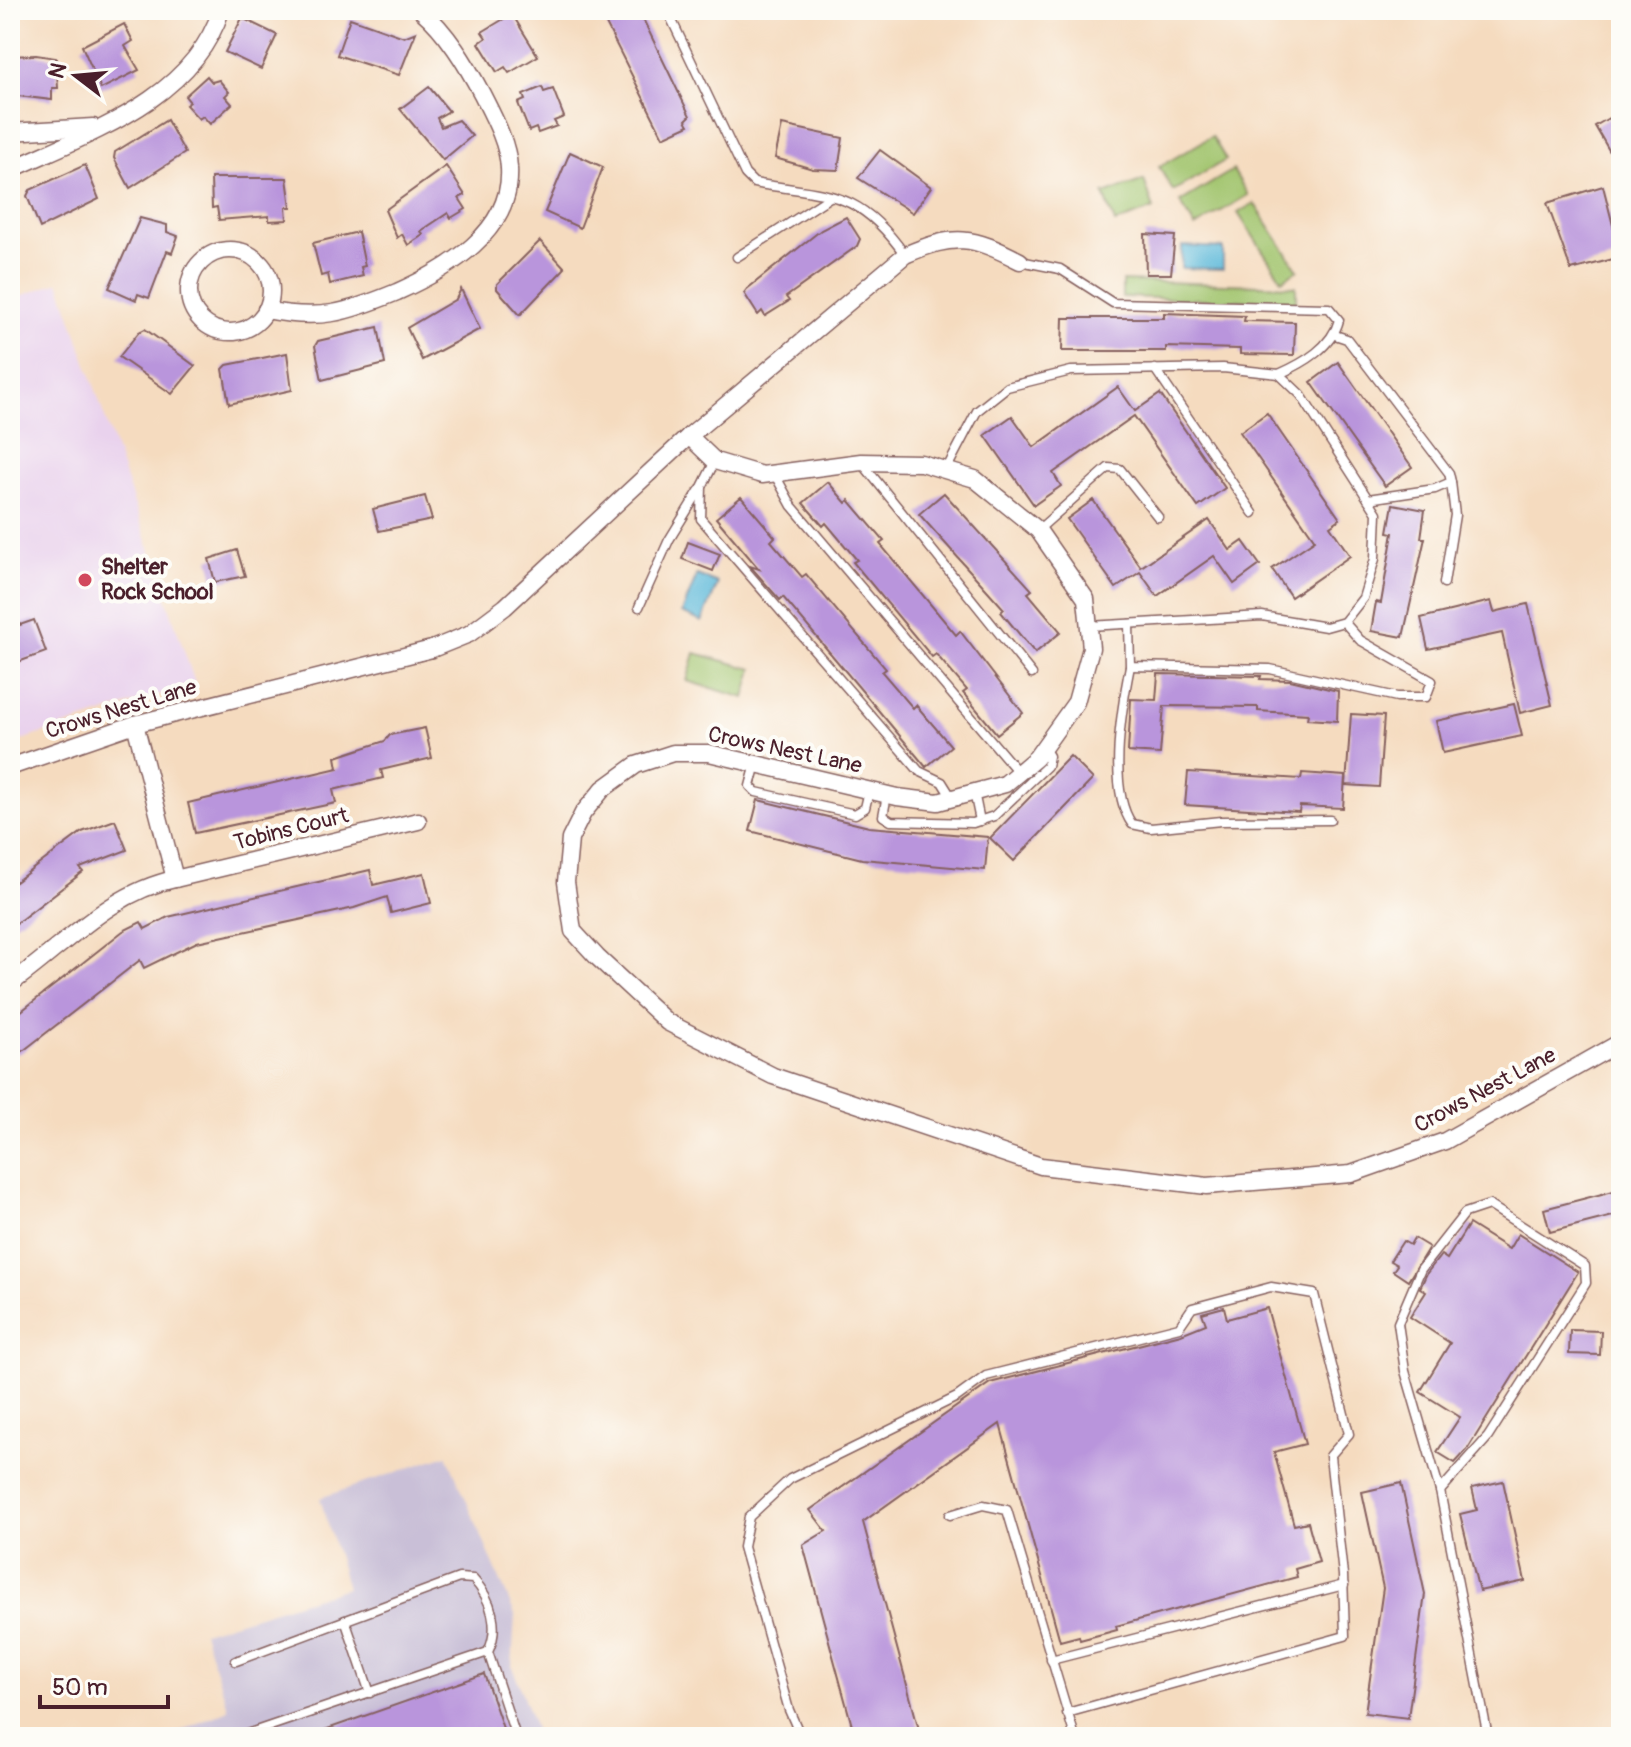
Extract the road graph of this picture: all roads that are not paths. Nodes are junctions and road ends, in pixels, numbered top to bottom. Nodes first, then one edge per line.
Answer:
1 (221, 10) edge
2 (421, 10) edge
3 (667, 10) edge
4 (103, 126) junction
5 (10, 132) edge
6 (10, 170) edge
7 (830, 197) junction
8 (905, 255) junction
9 (737, 257) dead end
10 (1020, 261) joint
11 (266, 310) junction
12 (1335, 335) junction
13 (1155, 369) junction
14 (1279, 374) junction
15 (689, 436) junction
16 (715, 461) junction
17 (861, 462) junction
18 (945, 470) junction
19 (774, 473) junction
20 (1451, 482) junction
21 (702, 487) junction
22 (1368, 499) junction
23 (1253, 513) dead end
24 (1158, 517) dead end
25 (1038, 530) junction
26 (1444, 583) dead end
27 (639, 607) dead end
28 (1344, 622) junction
29 (1129, 624) junction
30 (1089, 626) junction
31 (1130, 666) junction
32 (1032, 674) dead end
33 (135, 724) junction
34 (1044, 748) junction
35 (756, 764) junction
36 (10, 767) edge
37 (1019, 773) junction
38 (869, 791) junction
39 (974, 792) junction
40 (887, 795) junction
41 (952, 798) junction
42 (1330, 820) dead end
43 (418, 821) dead end
44 (980, 821) junction
45 (175, 879) junction
46 (10, 984) edge
47 (1621, 1042) edge
48 (1440, 1491) junction
49 (950, 1515) dead end
50 (1344, 1585) junction
51 (345, 1620) junction
52 (488, 1652) junction
53 (1051, 1660) junction
54 (236, 1661) dead end
55 (370, 1693) junction
56 (1067, 1713) junction
57 (238, 1737) edge
58 (516, 1737) edge
59 (801, 1737) edge
60 (1075, 1737) edge
61 (1488, 1737) edge

1 - 4 street
2 - 11 street
3 - 7 lane
4 - 5 street
4 - 6 street
7 - 8 lane
7 - 9 lane
8 - 10 street, Crows Nest Lane
8 - 15 street, Crows Nest Lane
10 - 12 lane
11 - 11 street
12 - 14 lane
12 - 20 lane
13 - 14 lane
13 - 18 lane
13 - 23 lane
14 - 22 lane
15 - 16 street, Crows Nest Lane
15 - 33 street, Crows Nest Lane
16 - 19 street, Crows Nest Lane
16 - 21 lane
17 - 18 street, Crows Nest Lane
17 - 19 street, Crows Nest Lane
17 - 32 lane
18 - 25 street, Crows Nest Lane
19 - 37 lane
20 - 22 lane
20 - 26 lane
21 - 27 lane
21 - 41 lane
22 - 28 lane
24 - 25 lane
25 - 30 street, Crows Nest Lane
28 - 29 lane
28 - 31 lane
29 - 30 lane
29 - 31 lane
30 - 34 street, Crows Nest Lane
31 - 42 lane
33 - 36 street, Crows Nest Lane
33 - 45 street
34 - 37 street, Crows Nest Lane
34 - 44 lane
35 - 38 street, Crows Nest Lane
35 - 38 lane
35 - 47 street, Crows Nest Lane
37 - 39 street, Crows Nest Lane
38 - 40 street, Crows Nest Lane
39 - 41 street, Crows Nest Lane
39 - 44 lane
40 - 41 street, Crows Nest Lane
40 - 44 lane
43 - 45 street, Tobins Court
45 - 46 street, Tobins Court
48 - 48 lane
48 - 61 lane
49 - 53 lane
50 - 53 lane
50 - 56 lane
50 - 59 lane
51 - 52 lane
51 - 54 lane
51 - 55 lane
52 - 55 lane
52 - 58 lane
53 - 56 lane
55 - 57 lane
56 - 60 lane

